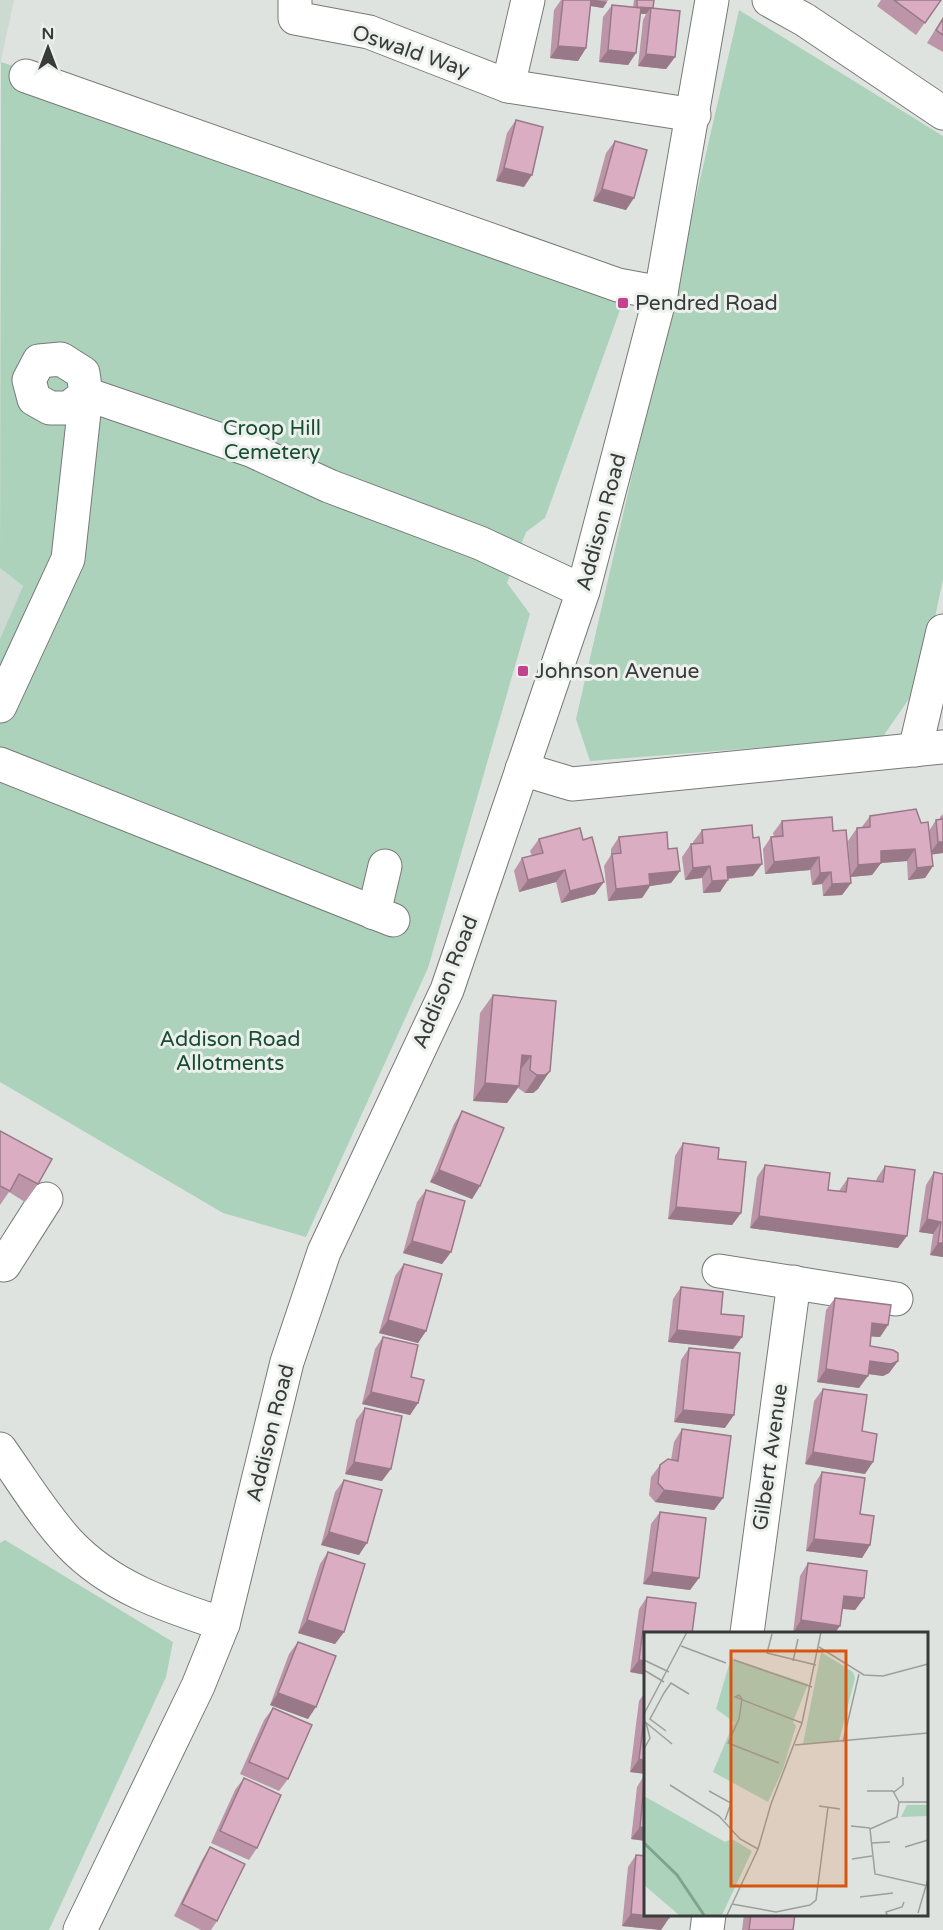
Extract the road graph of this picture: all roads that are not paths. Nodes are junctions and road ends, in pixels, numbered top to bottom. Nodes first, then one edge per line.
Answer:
1 (295, 0) edge
2 (528, 0) edge
3 (712, 0) edge
4 (769, 0) edge
5 (26, 76) dead end
6 (508, 86) junction
7 (943, 113) edge
8 (694, 115) junction
9 (661, 293) junction
10 (583, 591) junction
11 (943, 631) edge
12 (0, 706) edge
13 (929, 748) edge
14 (0, 764) edge
15 (522, 769) junction
16 (385, 867) dead end
17 (46, 1198) dead end
18 (1, 1267) edge
19 (719, 1272) dead end
20 (794, 1282) junction
21 (896, 1299) dead end
22 (0, 1449) edge
23 (223, 1624) junction
24 (747, 1632) edge
25 (709, 1915) edge
26 (80, 1930) edge
27 (707, 1930) edge

1 - 6 street, Oswald Way
2 - 6 street
3 - 8 street, Addison Road
4 - 7 street
5 - 9 street
6 - 8 street, Oswald Way
8 - 9 street, Addison Road
9 - 10 street, Addison Road
10 - 12 street
10 - 15 street, Addison Road
11 - 13 street
13 - 15 street
14 - 16 street
15 - 23 street, Addison Road
17 - 18 street
19 - 20 street
20 - 21 street
20 - 24 street, Gilbert Avenue
22 - 23 street
23 - 26 street, Addison Road
25 - 27 street

